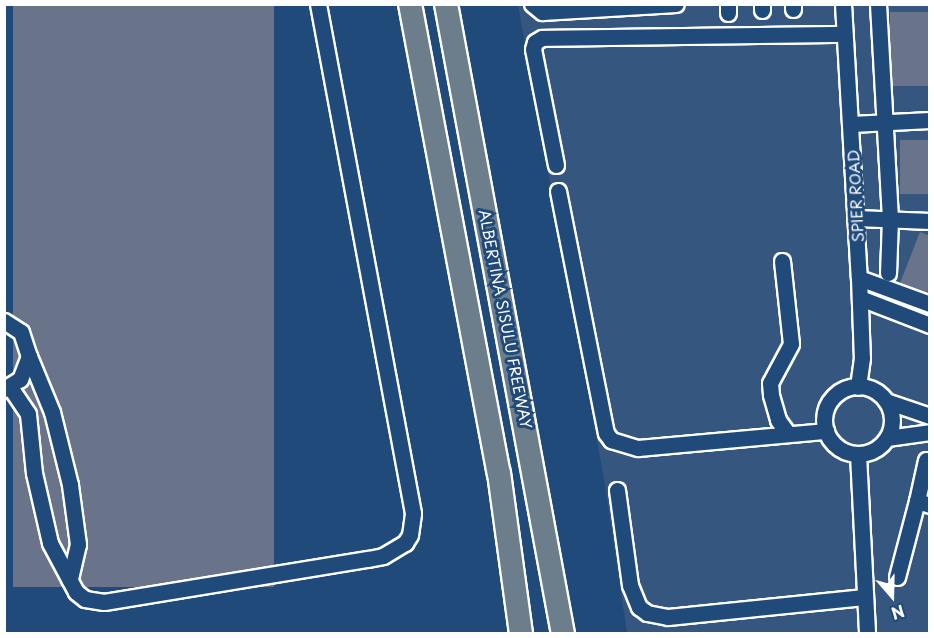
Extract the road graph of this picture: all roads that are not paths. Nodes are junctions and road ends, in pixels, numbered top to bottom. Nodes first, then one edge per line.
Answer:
1 (318, 4) edge
2 (410, 4) edge
3 (446, 4) edge
4 (532, 4) edge
5 (676, 4) edge
6 (843, 4) edge
7 (878, 4) edge
8 (844, 34) junction
9 (930, 120) edge
10 (885, 122) junction
11 (851, 124) junction
12 (556, 165) dead end
13 (558, 191) dead end
14 (856, 218) junction
15 (891, 219) junction
16 (930, 221) edge
17 (782, 261) dead end
18 (888, 273) dead end
19 (859, 278) junction
20 (860, 298) junction
21 (930, 304) edge
22 (4, 321) edge
23 (930, 326) edge
24 (29, 356) junction
25 (858, 387) junction
26 (7, 388) edge
27 (886, 401) junction
28 (930, 416) edge
29 (826, 431) junction
30 (930, 432) edge
31 (788, 434) junction
32 (887, 438) junction
33 (858, 454) junction
34 (926, 460) dead end
35 (617, 490) dead end
36 (923, 503) edge
37 (897, 577) dead end
38 (69, 580) junction
39 (864, 597) junction
40 (521, 633) edge
41 (563, 633) edge
42 (867, 633) edge

1 - 38 street
2 - 40 highway
3 - 41 highway, ALBERTINA SISULU FREEWAY
4 - 5 street
6 - 8 street, SPIER ROAD
7 - 10 street
8 - 11 street, SPIER ROAD
8 - 12 street
9 - 10 street
10 - 11 street
10 - 15 street
11 - 14 street, SPIER ROAD
13 - 31 street
14 - 15 street
14 - 19 street, SPIER ROAD
15 - 16 street
15 - 18 street
17 - 31 street
19 - 20 street, SPIER ROAD
19 - 21 street
20 - 23 street
20 - 25 street, SPIER ROAD
22 - 24 street
24 - 26 street
24 - 38 street
25 - 27 street
25 - 29 street
26 - 38 street
27 - 28 street
27 - 32 street
29 - 31 street
29 - 33 street
30 - 32 street
32 - 33 street
33 - 39 street
34 - 36 street
35 - 39 street
36 - 37 street
39 - 42 street

